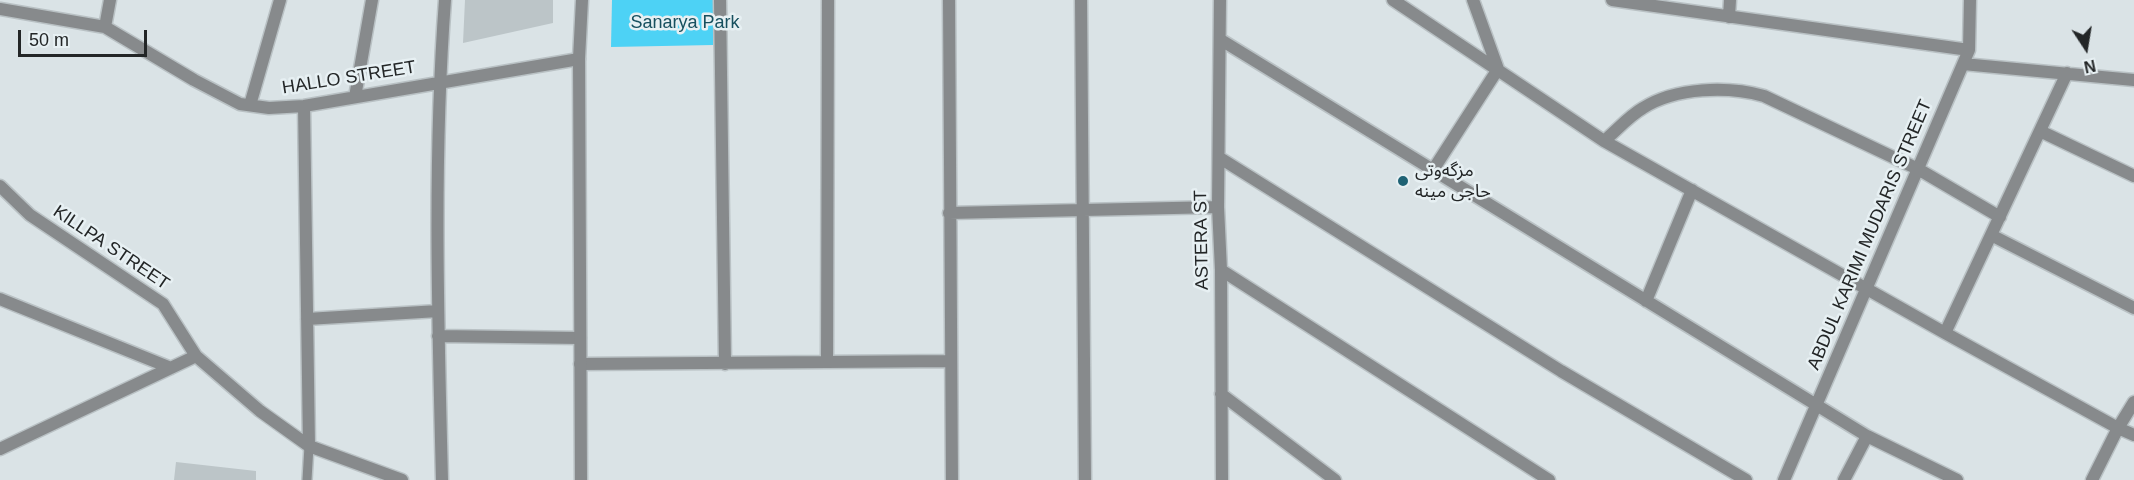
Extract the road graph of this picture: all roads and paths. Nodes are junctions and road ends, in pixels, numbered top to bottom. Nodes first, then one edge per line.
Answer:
1 (110, 0) edge
2 (280, 0) edge
3 (372, 0) edge
4 (445, 0) edge
5 (582, 0) edge
6 (720, 0) edge
7 (828, 0) edge
8 (950, 0) edge
9 (1081, 0) edge
10 (1220, 0) edge
11 (1393, 0) edge
12 (1473, 0) edge
13 (1612, 0) edge
14 (1730, 0) edge
15 (1970, 0) edge
16 (0, 9) edge
17 (1730, 17) junction
18 (105, 27) junction
19 (1221, 39) junction
20 (1969, 50) junction
21 (579, 59) junction
22 (1963, 64) junction
23 (1498, 69) junction
24 (2067, 73) junction
25 (2134, 80) edge
26 (439, 82) junction
27 (355, 97) junction
28 (250, 105) junction
29 (304, 106) junction
30 (2040, 131) junction
31 (1604, 141) junction
32 (1220, 158) junction
33 (1918, 169) junction
34 (1433, 170) junction
35 (2134, 176) edge
36 (0, 186) edge
37 (1692, 190) junction
38 (1218, 207) junction
39 (1083, 210) junction
40 (949, 213) junction
41 (2000, 217) junction
42 (1991, 235) junction
43 (1221, 270) junction
44 (1867, 288) junction
45 (0, 299) edge
46 (1646, 301) junction
47 (2134, 308) edge
48 (438, 311) junction
49 (307, 319) junction
50 (1945, 333) junction
51 (438, 336) junction
52 (580, 338) junction
53 (196, 356) junction
54 (827, 361) junction
55 (950, 361) junction
56 (580, 364) junction
57 (725, 364) junction
58 (171, 368) junction
59 (1221, 394) junction
60 (2134, 402) edge
61 (1816, 405) junction
62 (2118, 428) junction
63 (2134, 435) edge
64 (1867, 436) junction
65 (309, 446) junction
66 (0, 450) edge
67 (306, 480) edge
68 (402, 480) edge
69 (442, 480) edge
70 (581, 480) edge
71 (952, 480) edge
72 (1074, 480) edge
73 (1085, 480) edge
74 (1095, 480) edge
75 (1222, 480) edge
76 (1335, 480) edge
77 (1549, 480) edge
78 (1746, 480) edge
79 (1784, 480) edge
80 (1844, 480) edge
81 (1957, 480) edge
82 (2092, 480) edge

1 - 18 street
2 - 28 street
3 - 27 street
4 - 26 street
5 - 21 street
6 - 57 street
7 - 54 street
8 - 40 street
9 - 39 street
10 - 19 street, ASTERA ST
11 - 23 street
12 - 23 street
13 - 17 street
14 - 17 street
15 - 20 street, ABDUL KARIMI MUDARIS STREET
16 - 18 street, HALLO STREET
17 - 20 street
18 - 28 street, HALLO STREET
19 - 32 street, ASTERA ST
19 - 34 street
20 - 22 street, ABDUL KARIMI MUDARIS STREET
21 - 26 street, HALLO STREET
21 - 52 street
22 - 24 street
22 - 33 street, ABDUL KARIMI MUDARIS STREET
23 - 31 street
23 - 34 street
24 - 25 street
24 - 30 street
26 - 27 street, HALLO STREET
26 - 48 street
27 - 29 street, HALLO STREET
28 - 29 street, HALLO STREET
29 - 49 street
30 - 35 street
30 - 41 street
31 - 33 street
31 - 37 street
32 - 38 street, ASTERA ST
32 - 78 street
33 - 41 street
33 - 44 street, ABDUL KARIMI MUDARIS STREET
34 - 46 street
36 - 53 street, KILLPA STREET
37 - 44 street
37 - 46 street
38 - 39 street
38 - 43 street, ASTERA ST
39 - 40 street
39 - 73 street
40 - 55 street
41 - 42 street
42 - 47 street
42 - 50 street
43 - 59 street, ASTERA ST
43 - 77 street
44 - 50 street
44 - 61 street, ABDUL KARIMI MUDARIS STREET
45 - 58 street
46 - 61 street
48 - 49 street
48 - 51 street
49 - 65 street
50 - 62 street
51 - 52 street
51 - 69 street
52 - 56 street
53 - 58 street
53 - 65 street, KILLPA STREET
54 - 55 street
54 - 57 street
55 - 71 street
56 - 57 street
56 - 70 street
58 - 66 street
59 - 75 street, ASTERA ST
59 - 76 street
60 - 62 street
61 - 64 street
61 - 79 street, ABDUL KARIMI MUDARIS STREET
62 - 63 street
62 - 82 street
64 - 80 street
64 - 81 street
65 - 67 lane
65 - 68 street, KILLPA STREET
72 - 73 street
73 - 74 street

